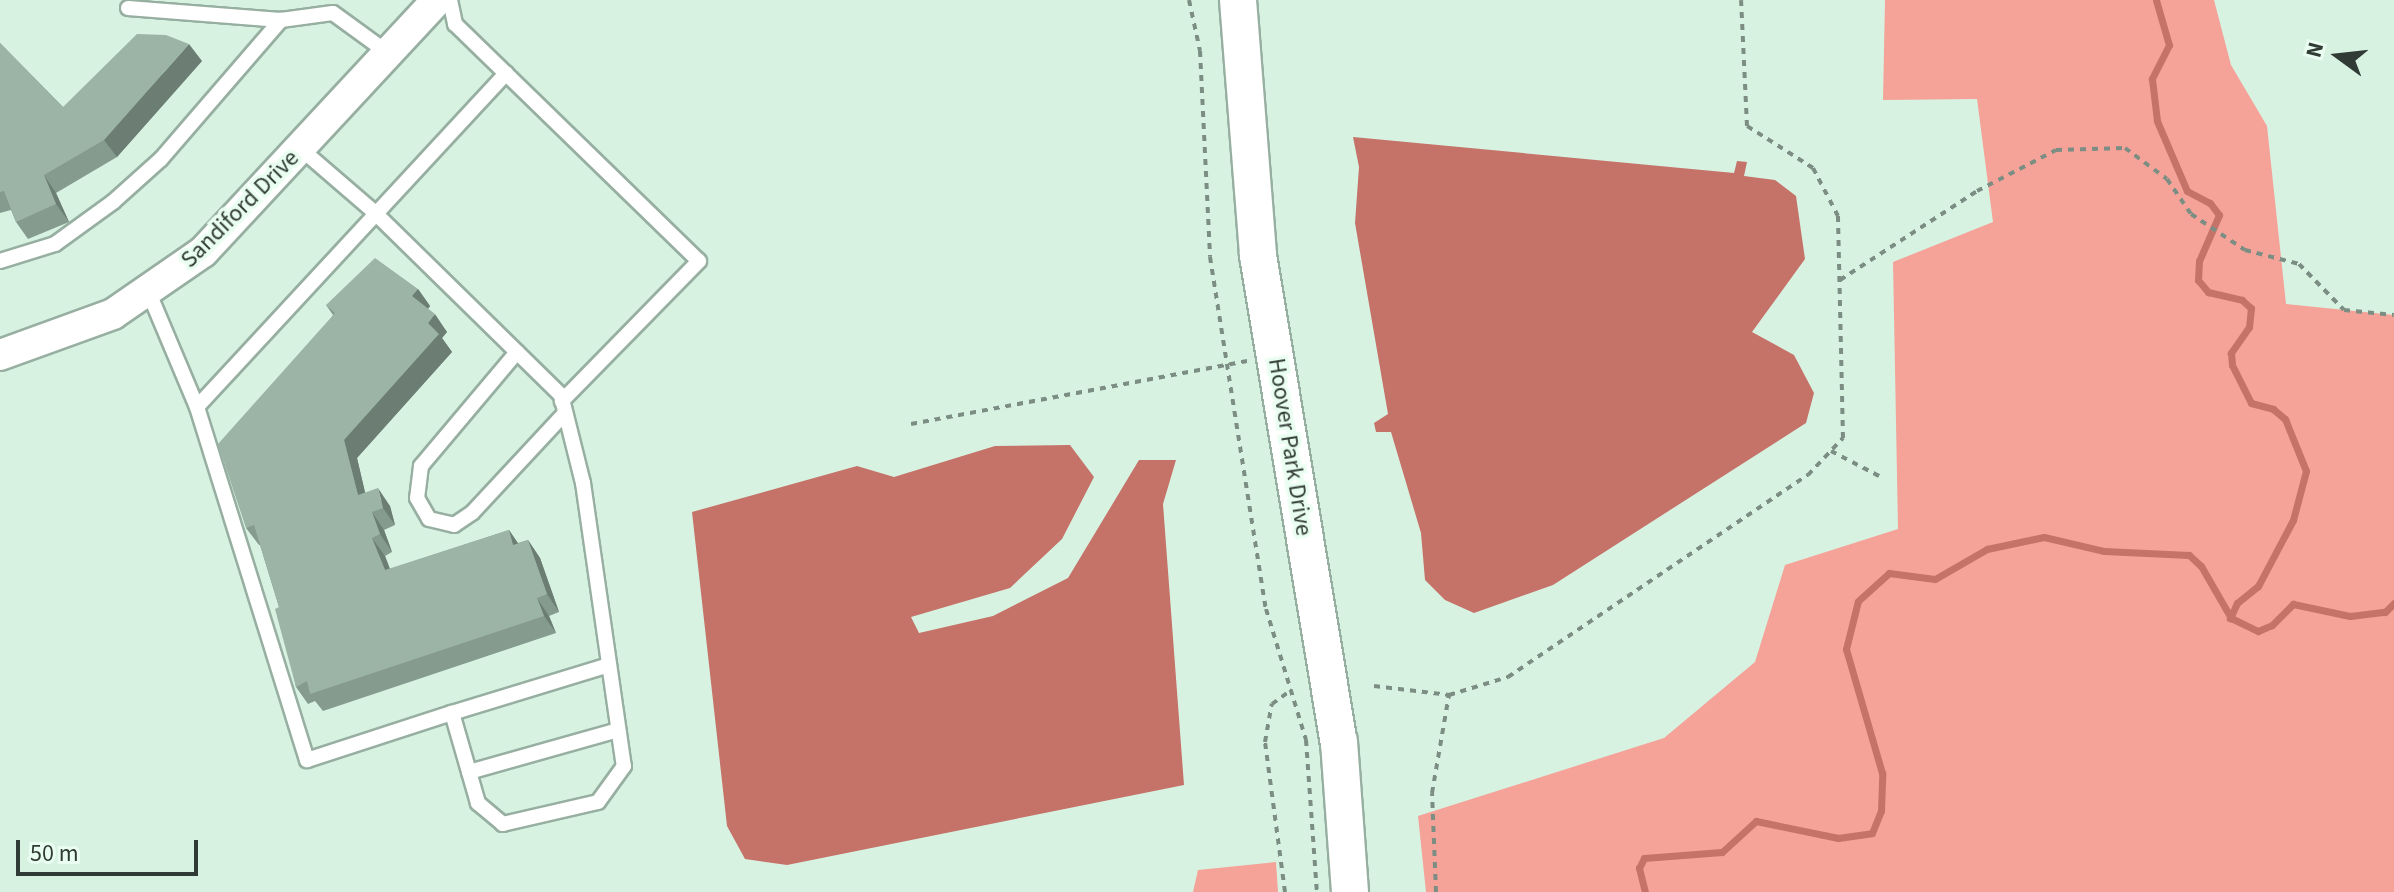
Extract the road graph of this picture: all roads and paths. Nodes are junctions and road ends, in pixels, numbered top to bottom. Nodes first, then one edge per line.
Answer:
1 (437, 0) edge
2 (450, 0) edge
3 (1189, 0) edge
4 (1238, 0) edge
5 (1741, 0) edge
6 (128, 8) dead end
7 (281, 20) junction
8 (388, 53) junction
9 (506, 73) junction
10 (300, 148) junction
11 (373, 211) junction
12 (0, 261) edge
13 (1840, 280) junction
14 (149, 293) junction
15 (2394, 315) edge
16 (517, 352) junction
17 (0, 355) edge
18 (1275, 356) junction
19 (1227, 364) junction
20 (197, 407) junction
21 (564, 407) junction
22 (911, 424) dead end
23 (1831, 451) junction
24 (1881, 477) dead end
25 (609, 665) junction
26 (1374, 686) dead end
27 (1291, 690) junction
28 (1449, 695) junction
29 (452, 713) junction
30 (618, 730) junction
31 (469, 772) junction
32 (1285, 892) edge
33 (1317, 892) edge
34 (1350, 892) edge
35 (1436, 892) edge

1 - 8 street, Sandiford Drive
2 - 9 lane
3 - 19 path
4 - 18 street, Hoover Park Drive
5 - 13 path
6 - 7 lane
7 - 8 lane
7 - 12 lane
8 - 10 street, Sandiford Drive
9 - 11 lane
9 - 21 lane
10 - 11 lane
10 - 14 street, Sandiford Drive
11 - 16 lane
11 - 20 lane
13 - 15 path
13 - 23 path
14 - 17 street, Sandiford Drive
14 - 20 lane
16 - 21 lane
16 - 21 lane
18 - 19 path
18 - 34 street, Hoover Park Drive
19 - 22 path
19 - 27 path
20 - 29 lane
21 - 25 lane
23 - 24 path
23 - 28 path
25 - 29 lane
25 - 30 lane
26 - 28 path
27 - 32 path
27 - 33 path
28 - 35 path
29 - 31 lane
30 - 31 lane
30 - 31 lane

